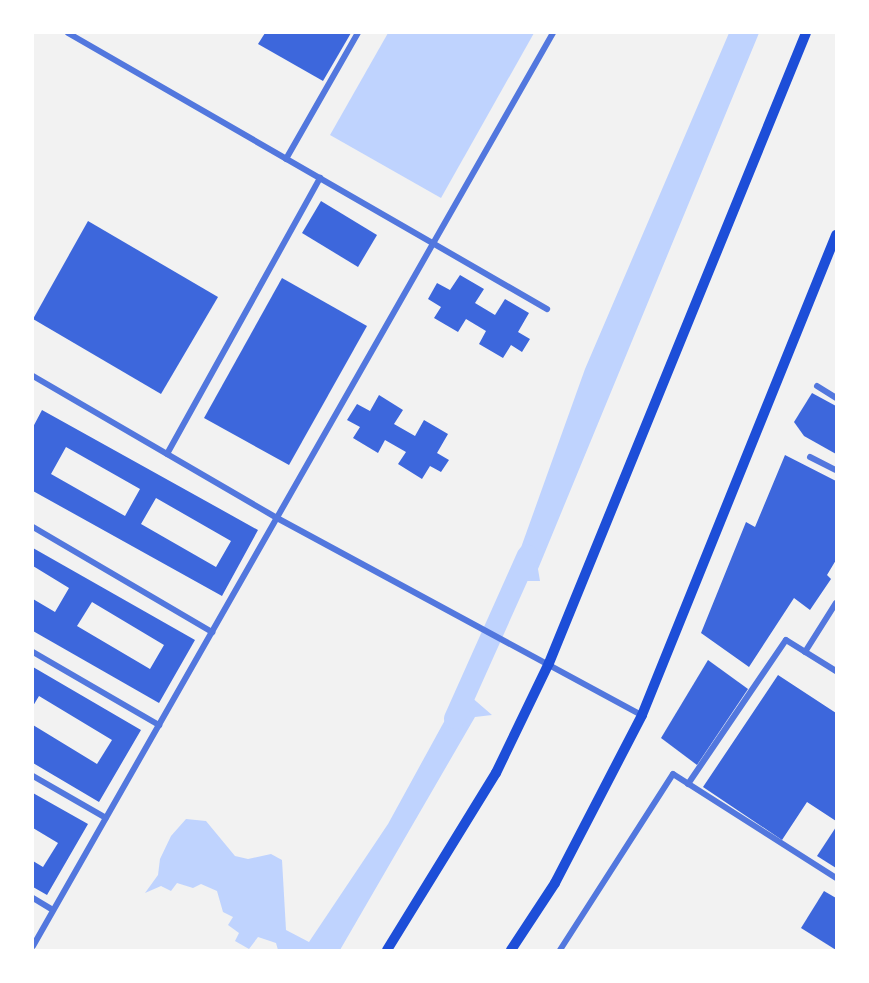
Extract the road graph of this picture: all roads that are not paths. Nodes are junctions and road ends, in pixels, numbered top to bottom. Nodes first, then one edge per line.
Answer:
1 (68, 33) edge
2 (358, 33) edge
3 (553, 33) edge
4 (806, 33) edge
5 (286, 159) junction
6 (320, 178) junction
7 (836, 235) edge
8 (434, 243) junction
9 (547, 309) dead end
10 (33, 377) edge
11 (817, 386) dead end
12 (836, 398) edge
13 (167, 454) junction
14 (810, 457) dead end
15 (836, 470) edge
16 (277, 518) junction
17 (33, 527) edge
18 (836, 603) edge
19 (212, 632) junction
20 (33, 651) edge
21 (805, 652) junction
22 (549, 663) junction
23 (836, 671) edge
24 (642, 715) junction
25 (159, 725) junction
26 (33, 776) edge
27 (688, 784) junction
28 (106, 818) junction
29 (836, 878) edge
30 (33, 898) edge
31 (54, 910) junction
32 (33, 945) edge
33 (387, 950) edge
34 (511, 950) edge
35 (561, 950) edge

1 - 5 street
2 - 5 street
3 - 8 street
4 - 22 main road
5 - 6 street
6 - 8 street
6 - 13 street
7 - 24 main road
8 - 9 street
8 - 16 street
10 - 13 street
11 - 12 street
13 - 16 street
14 - 15 street
16 - 19 street
16 - 22 street
17 - 19 street
18 - 21 street
19 - 25 street
20 - 25 street
21 - 23 street
21 - 27 street
22 - 24 street
22 - 33 main road
24 - 34 main road
25 - 28 street
26 - 28 street
27 - 29 street
27 - 35 street
28 - 31 street
30 - 31 street
31 - 32 street

